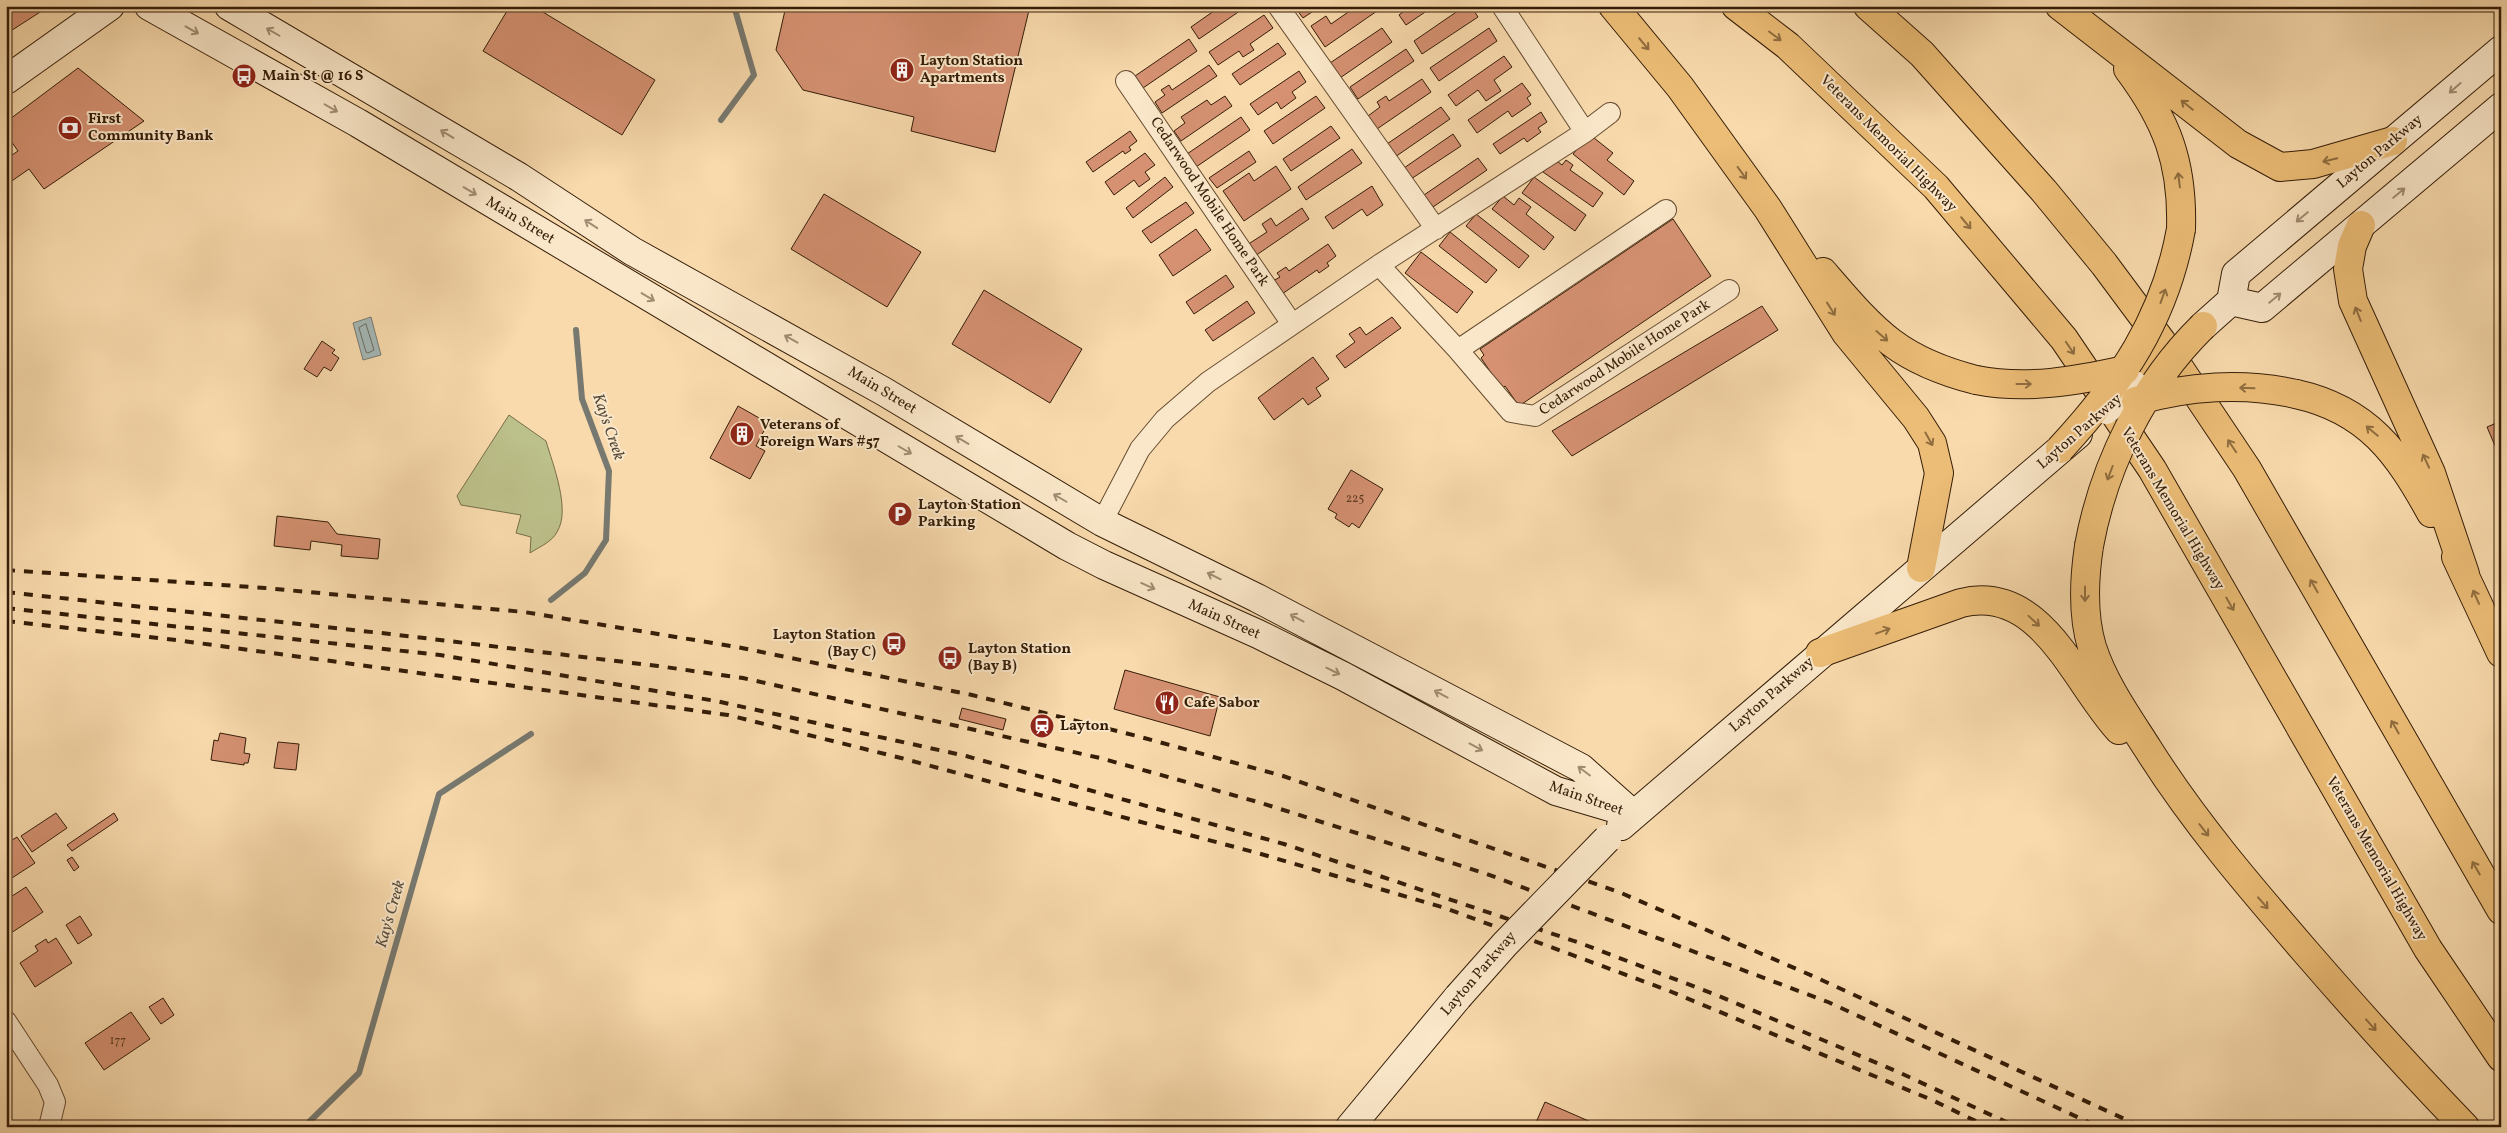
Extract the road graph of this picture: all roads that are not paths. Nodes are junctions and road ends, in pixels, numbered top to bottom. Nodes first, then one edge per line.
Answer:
1 (110, 6) edge
2 (149, 6) edge
3 (230, 6) edge
4 (1278, 6) edge
5 (1502, 6) edge
6 (1613, 6) edge
7 (1736, 6) edge
8 (1868, 6) edge
9 (2060, 6) edge
10 (2108, 43) junction
11 (2501, 50) edge
12 (6, 80) edge
13 (1126, 81) dead end
14 (2501, 107) edge
15 (1610, 113) dead end
16 (1585, 132) junction
17 (2393, 141) junction
18 (1768, 209) junction
19 (1666, 210) dead end
20 (2361, 225) junction
21 (1436, 229) junction
22 (1379, 265) junction
23 (1729, 290) dead end
24 (2231, 301) junction
25 (1292, 324) junction
26 (2203, 326) junction
27 (1458, 350) junction
28 (2168, 356) junction
29 (2125, 370) junction
30 (2147, 398) junction
31 (2106, 410) junction
32 (2060, 449) junction
33 (1102, 522) junction
34 (1921, 568) junction
35 (2465, 574) junction
36 (2501, 653) edge
37 (1820, 654) junction
38 (2177, 794) junction
39 (1634, 814) junction
40 (2501, 910) edge
41 (6, 1022) edge
42 (2501, 1057) edge
43 (49, 1127) edge
44 (1350, 1127) edge
45 (2465, 1127) edge

1 - 12 main road
2 -> 39 main road, Main Street
33 -> 3 main road, Main Street
4 - 21 street
5 - 16 street
6 -> 18 highway
7 -> 42 highway, Veterans Memorial Highway
40 -> 8 highway
9 - 10 highway
17 -> 10 highway
29 -> 10 highway, bridge
11 -> 17 main road, Layton Parkway
13 - 25 street, Cedarwood Mobile Home Park
20 -> 14 main road
15 - 16 street
16 - 21 street
17 -> 24 main road, Layton Parkway
18 -> 29 highway, bridge
18 -> 34 highway
19 - 27 street
24 -> 20 main road
35 -> 20 highway
21 - 22 street
22 - 25 street
22 - 27 street, Cedarwood Mobile Home Park
23 - 27 street, Cedarwood Mobile Home Park
24 - 26 main road, Layton Parkway
25 - 33 street
26 - 28 main road, Layton Parkway, bridge
26 - 30 highway, bridge
28 - 29 highway
28 - 31 main road, Layton Parkway, bridge
29 - 32 highway, bridge
30 - 31 highway, bridge
35 -> 30 highway, bridge
30 -> 38 highway, bridge
31 - 32 main road, Layton Parkway, bridge
32 - 34 main road, Layton Parkway
39 -> 33 main road, Main Street
34 - 37 main road, Layton Parkway
36 -> 35 highway
37 -> 38 highway
37 - 39 main road, Layton Parkway
38 -> 45 highway
39 - 44 main road, Layton Parkway, bridge
41 - 43 street

